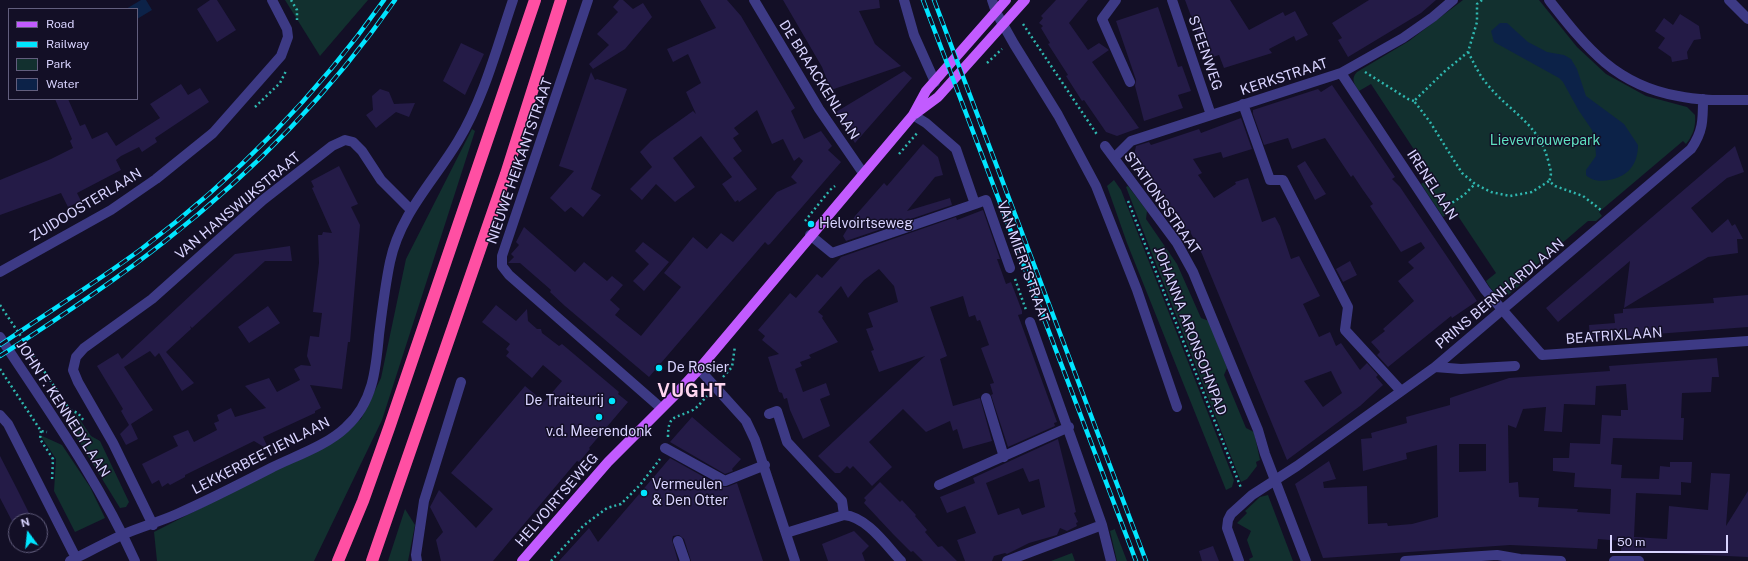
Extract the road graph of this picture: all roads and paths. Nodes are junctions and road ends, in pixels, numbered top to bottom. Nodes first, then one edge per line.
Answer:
1 (272, 0) edge
2 (513, 0) edge
3 (535, 0) edge
4 (561, 0) edge
5 (588, 0) edge
6 (754, 0) edge
7 (904, 0) edge
8 (992, 0) edge
9 (1006, 0) edge
10 (1025, 0) edge
11 (1116, 0) edge
12 (1172, 0) edge
13 (1453, 0) edge
14 (1482, 0) edge
15 (1549, 0) edge
16 (1729, 0) edge
17 (996, 12) junction
18 (1748, 19) edge
19 (1003, 23) junction
20 (1024, 24) dead end
21 (1003, 48) dead end
22 (1468, 52) junction
23 (1360, 63) junction
24 (982, 66) dead end
25 (1341, 73) junction
26 (935, 82) junction
27 (1130, 82) dead end
28 (1703, 99) junction
29 (1748, 100) edge
30 (1414, 101) junction
31 (1243, 104) junction
32 (913, 115) junction
33 (1211, 115) junction
34 (926, 122) junction
35 (1105, 146) joint
36 (898, 156) dead end
37 (1114, 158) junction
38 (863, 173) junction
39 (1549, 181) junction
40 (1475, 184) junction
41 (1127, 197) dead end
42 (975, 204) junction
43 (410, 210) junction
44 (1434, 214) junction
45 (1609, 219) junction
46 (810, 236) junction
47 (1010, 268) joint
48 (0, 272) edge
49 (0, 305) edge
50 (1503, 310) junction
51 (1030, 322) joint
52 (0, 337) edge
53 (740, 340) dead end
54 (1748, 341) edge
55 (76, 357) joint
56 (1515, 366) dead end
57 (1435, 368) junction
58 (0, 369) edge
59 (699, 369) junction
60 (461, 382) dead end
61 (714, 386) junction
62 (1401, 391) junction
63 (986, 398) dead end
64 (1177, 407) dead end
65 (662, 408) junction
66 (769, 414) dead end
67 (0, 415) edge
68 (1069, 427) junction
69 (41, 431) junction
70 (67, 436) junction
71 (665, 448) junction
72 (1004, 457) junction
73 (765, 465) junction
74 (1275, 480) junction
75 (939, 486) dead end
76 (1248, 498) junction
77 (50, 509) junction
78 (844, 514) junction
79 (153, 525) junction
80 (1102, 525) junction
81 (786, 533) junction
82 (124, 534) junction
83 (678, 541) dead end
84 (73, 560) edge
85 (135, 561) edge
86 (338, 561) edge
87 (372, 561) edge
88 (417, 561) edge
89 (522, 561) edge
90 (552, 561) edge
91 (685, 561) edge
92 (794, 561) edge
93 (901, 561) edge
94 (1006, 561) edge
95 (1111, 561) edge
96 (1239, 561) edge
97 (1306, 561) edge
98 (1406, 561) edge
99 (1561, 561) edge
100 (1614, 561) edge
101 (1638, 561) edge

1 - 48 street, ZUIDOOSTERLAAN
2 - 43 street, LEKKERBEETJENLAAN
3 - 86 highway
4 - 87 highway
5 - 65 street, NIEUWE HEIKANTSTRAAT
6 - 38 street, DE BRAACKENLAAN
7 - 26 street
8 - 17 street
9 - 17 main road, HELVOIRTSEWEG
10 - 19 main road, HELVOIRTSEWEG
11 - 27 street
12 - 33 street, STEENWEG
13 - 23 street, KERKSTRAAT
14 - 22 path
15 - 28 street
16 - 18 street
17 - 19 street
17 - 26 main road, HELVOIRTSEWEG
19 - 32 main road, HELVOIRTSEWEG
19 - 64 street
20 - 35 path, STATIONSSTRAAT
21 - 24 path
22 - 30 path
22 - 39 path
23 - 25 street, KERKSTRAAT
23 - 30 path
25 - 31 street, KERKSTRAAT
25 - 44 street, IRENELAAN
26 - 32 main road, HELVOIRTSEWEG
28 - 29 street
28 - 45 street, PRINS BERNHARDLAAN
30 - 40 path
31 - 33 street, KERKSTRAAT
31 - 62 street
32 - 34 street, VAN MIERTSTRAAT
32 - 38 main road, HELVOIRTSEWEG
33 - 37 street, KERKSTRAAT
34 - 36 path
34 - 42 street, VAN MIERTSTRAAT
35 - 37 street, STATIONSSTRAAT
37 - 74 street, STATIONSSTRAAT
38 - 46 main road, HELVOIRTSEWEG
39 - 40 path
39 - 45 path
40 - 44 path
41 - 76 path, JOHANNA ARONSOHNPAD
42 - 46 street
42 - 47 street, VAN MIERTSTRAAT
43 - 55 street, VAN HANSWIJKSTRAAT
43 - 79 street, LEKKERBEETJENLAAN
44 - 50 street, IRENELAAN
45 - 50 street, PRINS BERNHARDLAAN
46 - 59 main road, HELVOIRTSEWEG
47 - 51 path, VAN MIERTSTRAAT
49 - 70 path
50 - 54 street, BEATRIXLAAN
50 - 57 street, PRINS BERNHARDLAAN
51 - 68 street, VAN MIERTSTRAAT
52 - 70 street, JOHN F. KENNEDYLAAN
53 - 61 path
55 - 79 street, JOHN F. KENNEDYLAAN
56 - 57 street
57 - 62 street, PRINS BERNHARDLAAN
58 - 69 path
59 - 61 street
59 - 65 main road, HELVOIRTSEWEG
60 - 88 street
61 - 71 path
61 - 73 street
62 - 74 street, PRINS BERNHARDLAAN
63 - 72 street
65 - 89 main road, HELVOIRTSEWEG
66 - 78 street
67 - 77 street
68 - 72 street
68 - 80 street, VAN MIERTSTRAAT
69 - 70 path
69 - 77 path
70 - 82 street, JOHN F. KENNEDYLAAN
71 - 73 street
71 - 90 path
72 - 75 street
73 - 81 street
74 - 76 street
74 - 97 street, STATIONSSTRAAT
76 - 96 street
77 - 84 street
78 - 81 street
78 - 93 street
79 - 82 street, LEKKERBEETJENLAAN
80 - 94 street
80 - 95 street, VAN MIERTSTRAAT
81 - 92 street
82 - 84 street, LEKKERBEETJENLAAN
82 - 85 street, JOHN F. KENNEDYLAAN
83 - 91 street
98 - 99 street
100 - 101 street

